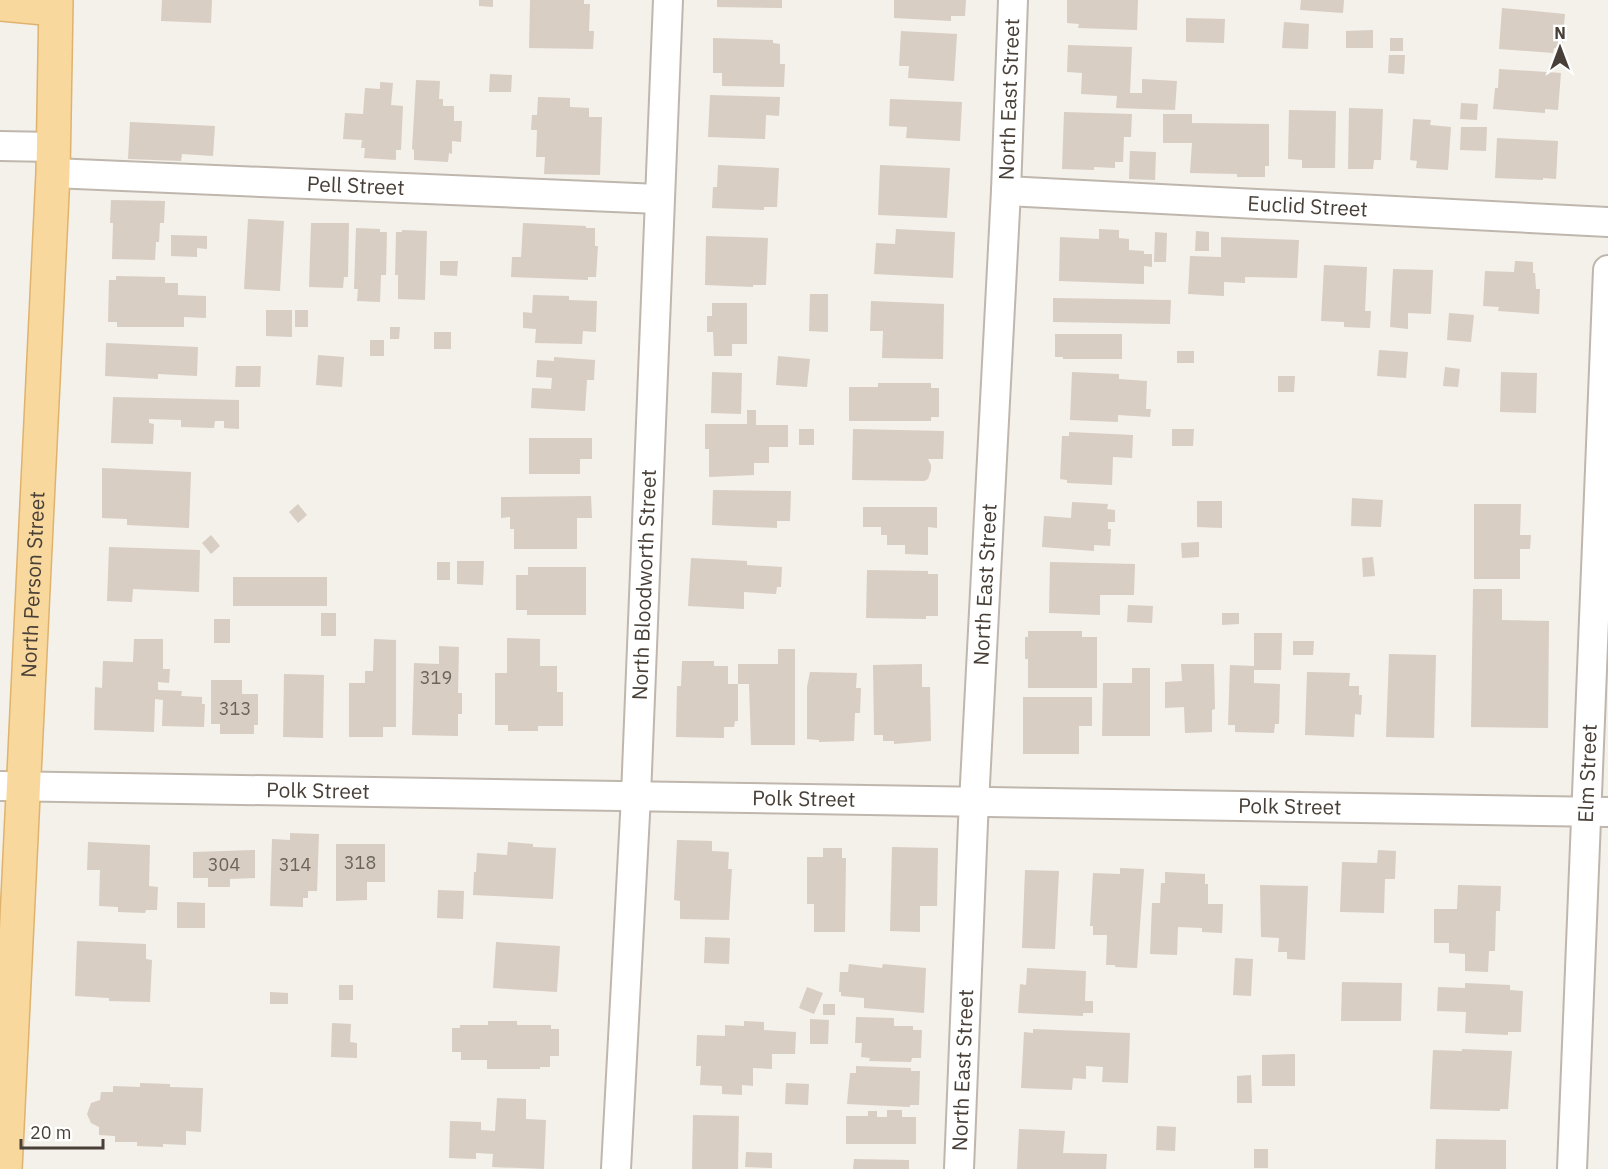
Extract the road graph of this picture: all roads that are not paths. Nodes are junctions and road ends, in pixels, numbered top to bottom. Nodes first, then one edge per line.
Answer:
1 (668, 0) edge
2 (1012, 0) edge
3 (0, 4) edge
4 (55, 4) edge
5 (0, 146) edge
6 (53, 160) junction
7 (1006, 191) junction
8 (659, 199) junction
9 (1608, 222) edge
10 (1608, 270) edge
11 (11, 786) edge
12 (636, 796) junction
13 (975, 802) junction
14 (1597, 812) edge
15 (5, 1169) edge
16 (616, 1169) edge
17 (959, 1169) edge
18 (1572, 1169) edge

1 - 8 street, North Bloodworth Street
2 - 7 street, North East Street
3 - 4 main road
4 - 6 main road, North Person Street
5 - 6 street, Pell Street
6 - 8 street, Pell Street
6 - 11 main road, North Person Street
7 - 9 street, Euclid Street
7 - 13 street, North East Street
8 - 12 street, North Bloodworth Street
10 - 14 street, Elm Street
11 - 12 street, Polk Street
11 - 15 main road, North Person Street
12 - 13 street, Polk Street
12 - 16 street, North Bloodworth Street
13 - 14 street, Polk Street
13 - 17 street, North East Street
14 - 18 street, Elm Street

